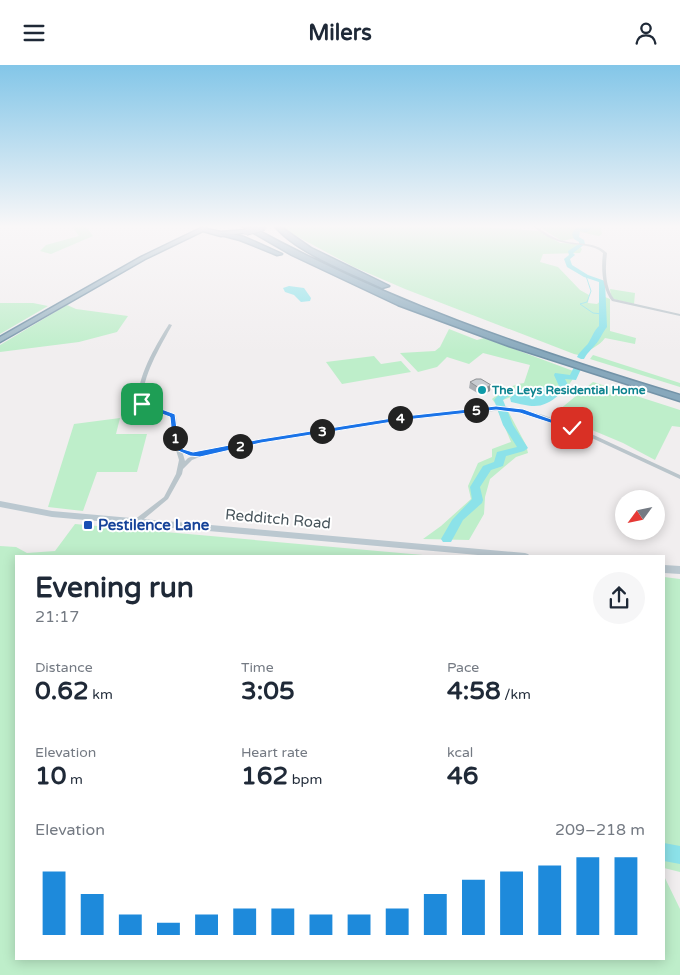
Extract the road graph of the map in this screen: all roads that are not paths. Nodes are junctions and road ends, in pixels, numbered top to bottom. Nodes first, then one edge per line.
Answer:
1 (126, 267) edge
2 (310, 267) edge
3 (330, 267) edge
4 (337, 267) edge
5 (344, 267) edge
6 (605, 267) edge
7 (386, 291) junction
8 (407, 296) dead end
9 (429, 307) junction
10 (680, 315) edge
11 (170, 325) dead end
12 (0, 340) edge
13 (567, 359) junction
14 (591, 367) junction
15 (680, 392) edge
16 (680, 398) edge
17 (180, 450) junction
18 (200, 455) junction
19 (181, 468) junction
20 (680, 477) edge
21 (0, 504) edge
22 (136, 522) junction
23 (514, 555) edge
24 (665, 569) edge
25 (680, 570) edge

1 - 12 highway
2 - 7 highway
3 - 7 highway
4 - 9 highway
5 - 7 highway
6 - 10 street
7 - 13 highway
8 - 9 highway
9 - 13 highway
11 - 17 street
13 - 14 highway
14 - 15 highway
14 - 16 highway
17 - 18 street
17 - 19 street
18 - 19 street
18 - 20 street
19 - 22 street
21 - 22 main road, Redditch Road
22 - 23 main road, Redditch Road
24 - 25 main road

